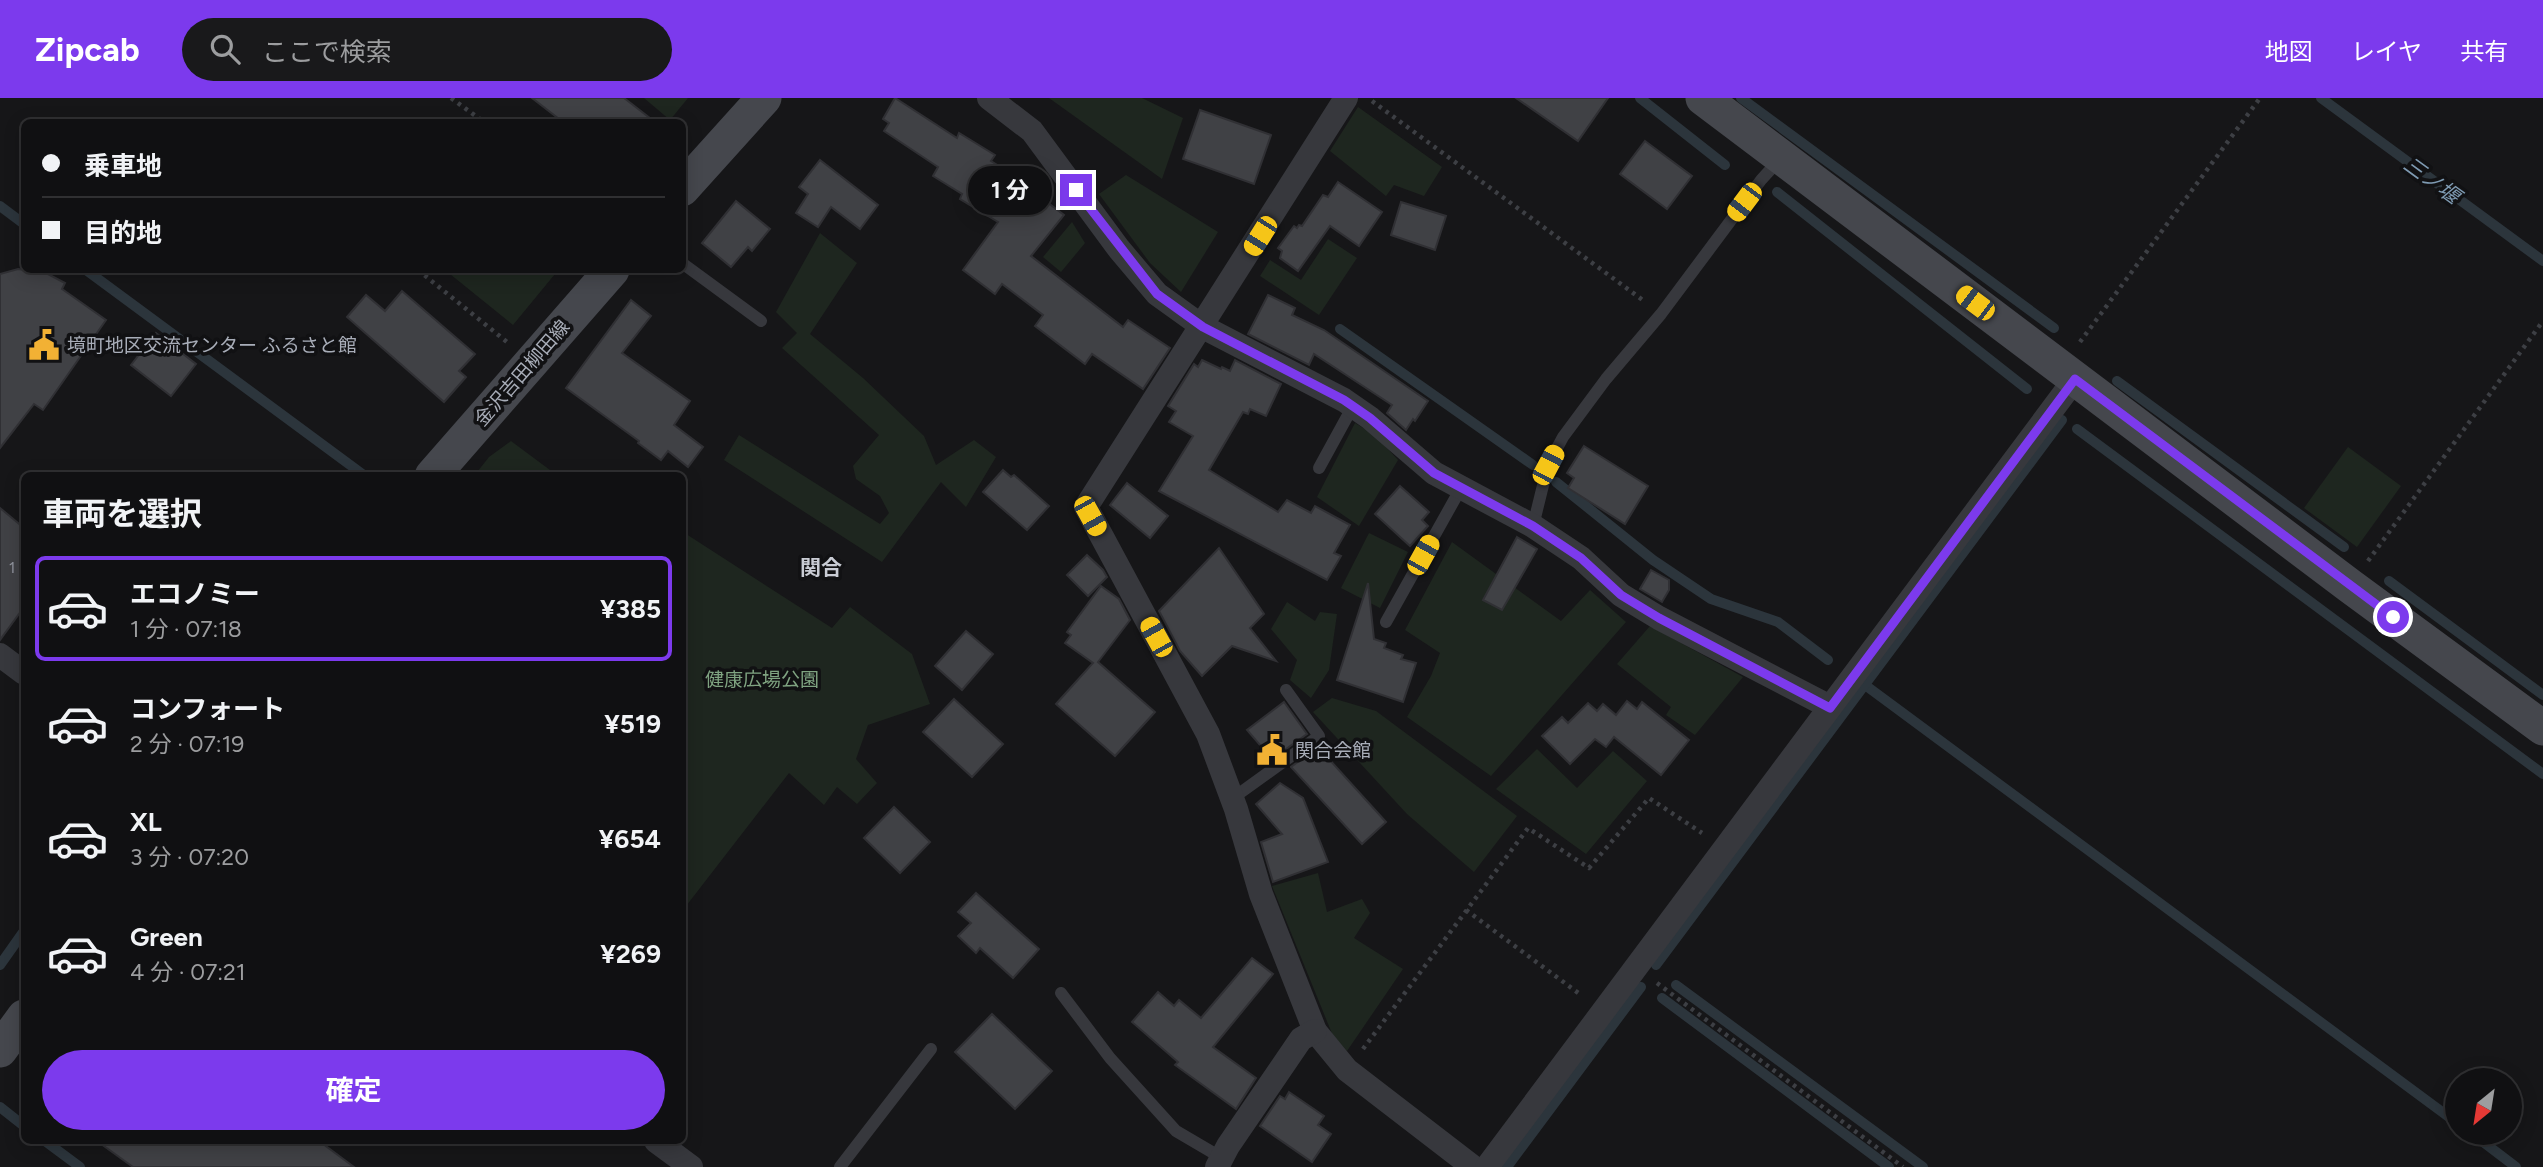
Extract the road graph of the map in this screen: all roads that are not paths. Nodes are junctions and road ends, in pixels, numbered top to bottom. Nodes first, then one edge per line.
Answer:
1 (764, 98) edge
2 (989, 98) edge
3 (1346, 98) edge
4 (1703, 98) edge
5 (1781, 157) junction
6 (686, 185) edge
7 (686, 266) edge
8 (609, 273) edge
9 (761, 321) dead end
10 (1203, 327) junction
11 (2068, 374) junction
12 (1353, 406) junction
13 (1319, 468) dead end
14 (435, 472) edge
15 (1461, 488) junction
16 (1533, 526) junction
17 (1387, 622) dead end
18 (0, 655) edge
19 (21, 671) edge
20 (1286, 690) dead end
21 (1830, 708) junction
22 (2543, 728) edge
23 (1233, 799) junction
24 (1061, 993) dead end
25 (21, 1021) edge
26 (1315, 1031) junction
27 (931, 1049) dead end
28 (0, 1050) edge
29 (660, 1144) edge
30 (1220, 1163) edge
31 (691, 1167) edge
32 (840, 1167) edge
33 (1473, 1167) edge
34 (1487, 1167) edge

1 - 6 street
2 - 10 street
3 - 10 street
4 - 5 street
5 - 11 street
5 - 16 lane
7 - 9 lane
8 - 14 street, 金沢吉田柳田線
10 - 12 street
10 - 23 street
11 - 21 street
11 - 22 street
12 - 13 lane
12 - 15 street
15 - 16 street
15 - 17 lane
16 - 21 street
18 - 19 street
20 - 23 lane
21 - 34 street
23 - 26 street
24 - 30 lane
25 - 28 street
26 - 30 street
26 - 33 street
27 - 32 lane
29 - 31 street

